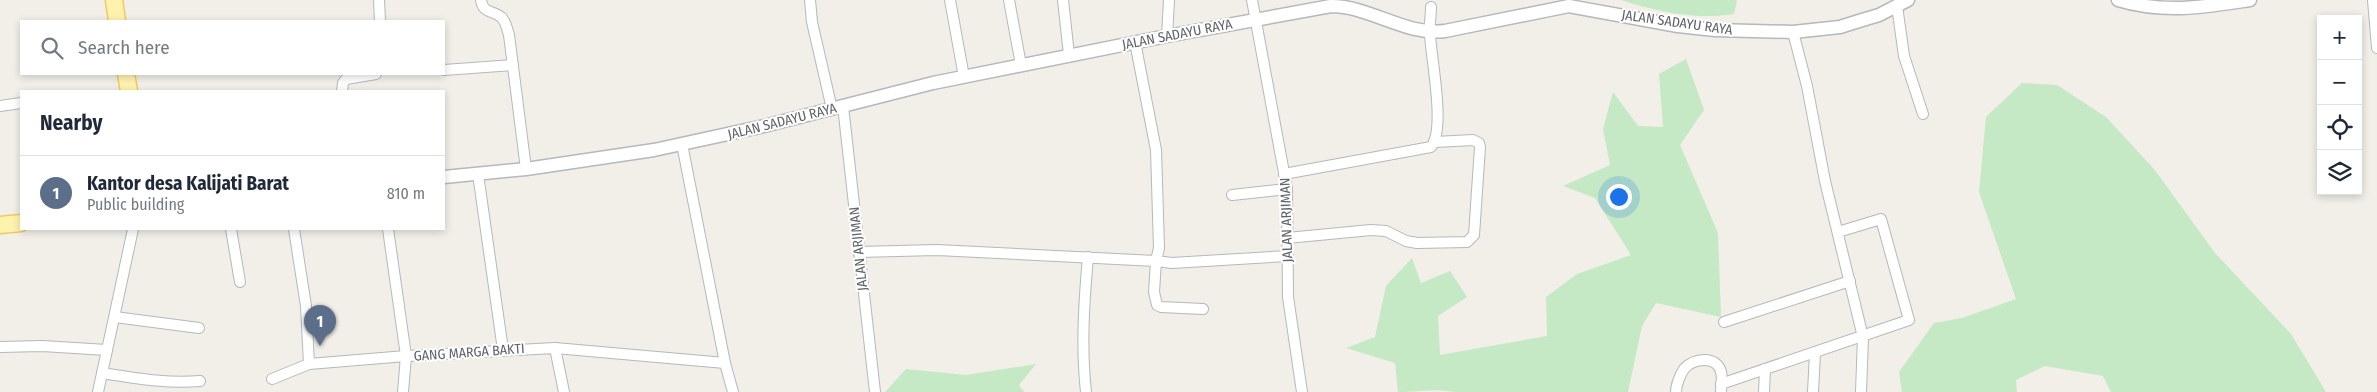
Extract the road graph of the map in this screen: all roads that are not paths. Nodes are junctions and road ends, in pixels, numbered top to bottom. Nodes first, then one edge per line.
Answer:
1 (114, 0) edge
2 (379, 0) edge
3 (482, 0) edge
4 (810, 0) edge
5 (950, 0) edge
6 (1009, 0) edge
7 (1063, 0) edge
8 (1169, 0) edge
9 (1252, 0) edge
10 (2118, 0) edge
11 (2250, 0) edge
12 (2374, 0) edge
13 (1903, 3) edge
14 (1431, 6) dead end
15 (117, 20) edge
16 (380, 20) edge
17 (1254, 20) junction
18 (1793, 32) junction
19 (1429, 33) junction
20 (1167, 36) junction
21 (1135, 42) junction
22 (2377, 48) edge
23 (1069, 55) junction
24 (513, 65) junction
25 (1021, 65) junction
26 (445, 70) edge
27 (361, 75) edge
28 (346, 76) edge
29 (964, 77) junction
30 (342, 90) edge
31 (20, 103) edge
32 (0, 106) edge
33 (838, 107) junction
34 (1923, 114) dead end
35 (1435, 142) junction
36 (682, 144) junction
37 (526, 169) junction
38 (478, 174) junction
39 (1284, 174) junction
40 (445, 178) edge
41 (1287, 189) junction
42 (1232, 195) dead end
43 (20, 223) edge
44 (0, 225) edge
45 (133, 230) edge
46 (231, 230) edge
47 (294, 230) edge
48 (388, 230) edge
49 (1838, 232) junction
50 (1287, 238) junction
51 (858, 252) junction
52 (1287, 256) junction
53 (1088, 257) junction
54 (1156, 261) junction
55 (1850, 281) junction
56 (240, 282) dead end
57 (1203, 309) dead end
58 (115, 317) junction
59 (1724, 322) dead end
60 (199, 328) dead end
61 (1863, 337) junction
62 (0, 347) edge
63 (555, 348) junction
64 (107, 350) junction
65 (503, 350) junction
66 (1814, 353) junction
67 (406, 356) junction
68 (725, 363) junction
69 (309, 364) junction
70 (1764, 370) junction
71 (102, 373) junction
72 (272, 379) dead end
73 (200, 380) dead end
74 (1721, 388) edge
75 (98, 392) edge
76 (403, 392) edge
77 (564, 392) edge
78 (733, 392) edge
79 (874, 392) edge
80 (1086, 392) edge
81 (1302, 392) edge
82 (1676, 392) edge
83 (1764, 392) edge
84 (1813, 392) edge
85 (1861, 392) edge

1 - 15 main road
2 - 16 street
3 - 24 street
4 - 33 street, JALAN ARJIMAN
5 - 29 street
6 - 25 street
7 - 23 street
8 - 20 street
9 - 17 street, JALAN ARJIMAN
10 - 11 street
12 - 22 street
13 - 18 street, JALAN SADAYU RAYA
13 - 34 street
14 - 19 street
17 - 19 street, JALAN SADAYU RAYA
17 - 20 street, JALAN SADAYU RAYA
17 - 39 street, JALAN ARJIMAN
18 - 19 street, JALAN SADAYU RAYA
18 - 49 street
19 - 35 street
20 - 21 street, JALAN SADAYU RAYA
21 - 23 street, JALAN SADAYU RAYA
21 - 54 street
23 - 25 street, JALAN SADAYU RAYA
24 - 26 street
24 - 37 street
25 - 29 street, JALAN SADAYU RAYA
27 - 28 street
28 - 30 street
29 - 33 street, JALAN SADAYU RAYA
31 - 32 street
33 - 36 street, JALAN SADAYU RAYA
33 - 51 street, JALAN ARJIMAN
35 - 39 street
35 - 50 street
36 - 37 street, JALAN SADAYU RAYA
36 - 68 street
37 - 38 street, JALAN SADAYU RAYA
38 - 40 street, JALAN SADAYU RAYA
38 - 65 street
39 - 41 street, JALAN ARJIMAN
41 - 42 street
41 - 50 street, JALAN ARJIMAN
43 - 44 main road
45 - 58 street
46 - 56 street
47 - 69 street
48 - 67 street, GANG MARGA BAKTI
49 - 55 street
49 - 61 street
50 - 52 street, JALAN ARJIMAN
51 - 53 street
51 - 79 street, JALAN ARJIMAN
52 - 54 street
52 - 81 street, JALAN ARJIMAN
53 - 54 street
53 - 80 street
54 - 57 street
55 - 59 street
55 - 61 street
58 - 60 street
58 - 64 street
61 - 66 street
61 - 85 street
62 - 64 street
63 - 65 street, GANG MARGA BAKTI
63 - 68 street, GANG MARGA BAKTI
63 - 77 street
64 - 71 street
65 - 67 street, GANG MARGA BAKTI
66 - 70 street
66 - 84 street
67 - 69 street
67 - 76 street
68 - 78 street
69 - 72 street
70 - 74 street
70 - 83 street
71 - 73 street
71 - 75 street
74 - 82 street

